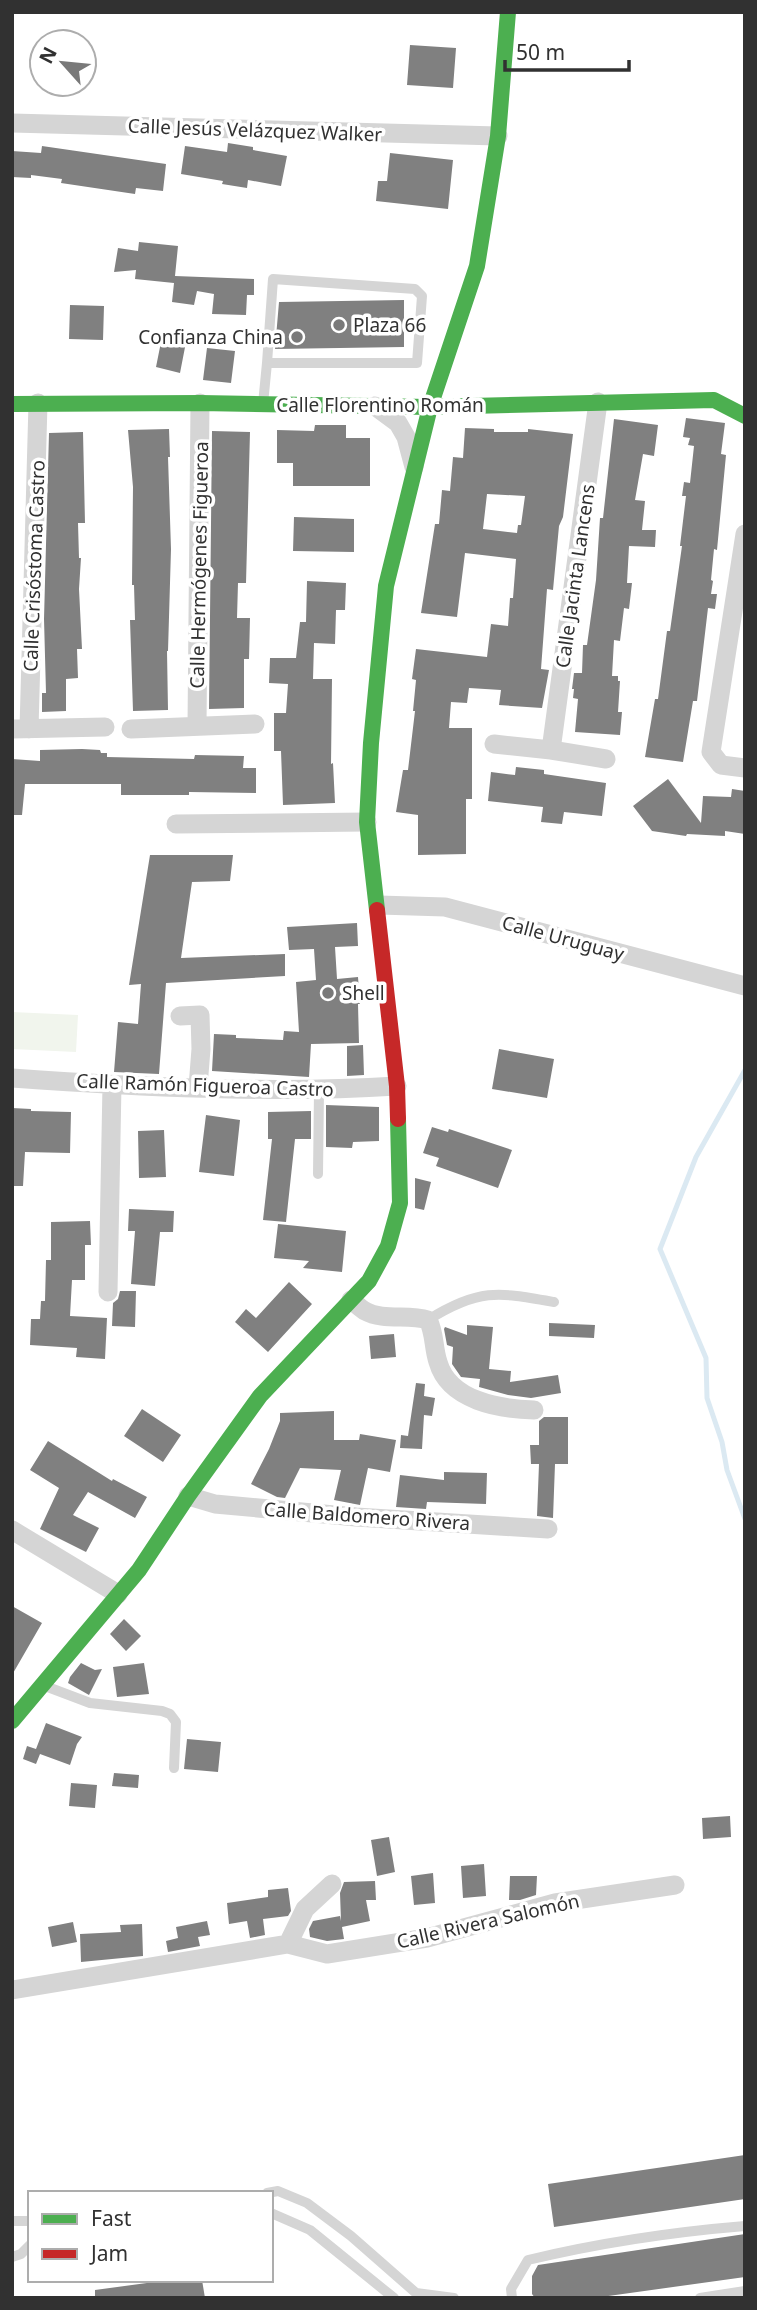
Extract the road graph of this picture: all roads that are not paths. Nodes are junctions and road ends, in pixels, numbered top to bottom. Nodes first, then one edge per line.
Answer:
1 (508, 12) edge
2 (12, 123) edge
3 (498, 136) junction
4 (267, 363) junction
5 (38, 402) junction
6 (598, 402) junction
7 (200, 403) junction
8 (12, 404) edge
9 (262, 404) junction
10 (375, 406) junction
11 (430, 407) junction
12 (745, 416) edge
13 (415, 469) junction
14 (745, 534) edge
15 (255, 724) dead end
16 (197, 726) junction
17 (105, 727) dead end
18 (21, 729) edge
19 (131, 729) dead end
20 (494, 744) dead end
21 (551, 750) junction
22 (606, 759) dead end
23 (745, 768) edge
24 (368, 822) junction
25 (176, 824) dead end
26 (379, 905) junction
27 (745, 986) edge
28 (180, 1016) dead end
29 (12, 1078) edge
30 (112, 1085) junction
31 (397, 1086) junction
32 (198, 1087) junction
33 (319, 1091) junction
34 (318, 1174) dead end
35 (108, 1292) dead end
36 (351, 1300) junction
37 (554, 1302) dead end
38 (428, 1320) junction
39 (534, 1410) dead end
40 (187, 1496) junction
41 (548, 1529) dead end
42 (12, 1530) edge
43 (118, 1594) junction
44 (41, 1684) junction
45 (12, 1721) edge
46 (174, 1768) dead end
47 (332, 1884) dead end
48 (675, 1885) dead end
49 (288, 1944) junction
50 (12, 1990) edge
51 (273, 2192) edge
52 (273, 2214) edge
53 (745, 2226) edge
54 (28, 2247) edge
55 (12, 2257) edge
56 (745, 2291) edge
57 (394, 2298) edge
58 (454, 2298) edge
59 (512, 2298) edge
60 (700, 2298) edge

1 - 3 street
2 - 3 street, Calle Jesús Velázquez Walker
3 - 11 street
4 - 4 lane
4 - 9 lane
5 - 7 street, Calle Florentino Román
5 - 8 street, Calle Florentino Román
5 - 18 street, Calle Crisóstoma Castro
6 - 11 street, Calle Florentino Román
6 - 12 street, Calle Florentino Román
6 - 21 street, Calle Jacinta Lancens
7 - 9 street, Calle Florentino Román
7 - 16 street, Calle Hermógenes Figueroa
9 - 10 street, Calle Florentino Román
10 - 11 street, Calle Florentino Román
10 - 13 street
11 - 13 street
13 - 24 street
14 - 23 street
15 - 16 street
16 - 19 street
17 - 18 street
20 - 21 street
21 - 22 street
24 - 25 street
24 - 26 street
26 - 27 street, Calle Uruguay
26 - 31 street
28 - 32 street
29 - 30 street, Calle Ramón Figueroa Castro
30 - 32 street, Calle Ramón Figueroa Castro
30 - 35 street
31 - 33 street, Calle Ramón Figueroa Castro
31 - 36 street
32 - 33 street, Calle Ramón Figueroa Castro
33 - 34 lane
36 - 38 street
36 - 40 street
37 - 38 lane
38 - 39 street
40 - 41 street, Calle Baldomero Rivera
40 - 43 street
42 - 43 street
43 - 44 street
44 - 45 street
44 - 46 lane
47 - 49 street
48 - 49 street, Calle Rivera Salomón
49 - 50 street, Calle Rivera Salomón
51 - 58 lane
52 - 57 lane
53 - 59 lane
54 - 55 lane
56 - 60 lane

